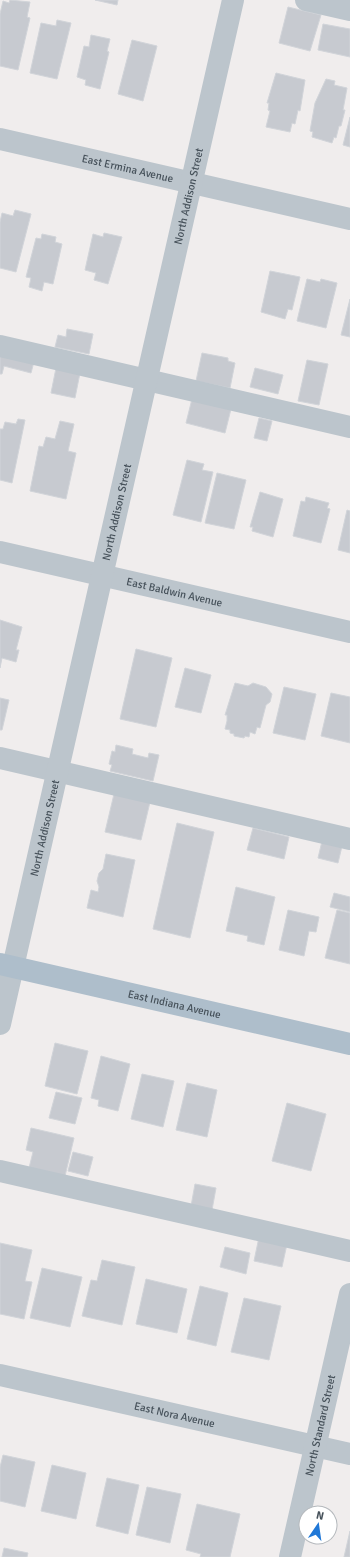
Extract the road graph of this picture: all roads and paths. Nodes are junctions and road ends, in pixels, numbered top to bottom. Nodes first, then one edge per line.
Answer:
1 (233, 0) edge
2 (306, 0) edge
3 (350, 10) edge
4 (0, 139) edge
5 (192, 182) junction
6 (350, 218) edge
7 (0, 346) edge
8 (147, 379) junction
9 (350, 427) edge
10 (0, 552) edge
11 (102, 575) junction
12 (350, 632) edge
13 (0, 758) edge
14 (58, 771) junction
15 (350, 839) edge
16 (6, 965) edge
17 (0, 1024) edge
18 (350, 1044) edge
19 (0, 1172) edge
20 (350, 1251) edge
21 (350, 1294) edge
22 (0, 1375) edge
23 (314, 1446) junction
24 (350, 1454) edge
25 (290, 1557) edge

1 - 5 street, North Addison Street
2 - 3 street
4 - 5 street, East Ermina Avenue
5 - 6 street, East Ermina Avenue
5 - 8 street, North Addison Street
7 - 8 street
8 - 9 street
8 - 11 street, North Addison Street
10 - 11 street, East Baldwin Avenue
11 - 12 street, East Baldwin Avenue
11 - 14 street, North Addison Street
13 - 14 street
14 - 15 street
14 - 16 street, North Addison Street
16 - 17 street, North Addison Street
16 - 18 main road, East Indiana Avenue
19 - 20 street
21 - 23 street, North Standard Street
22 - 23 street, East Nora Avenue
23 - 24 street, East Nora Avenue
23 - 25 street, North Standard Street

